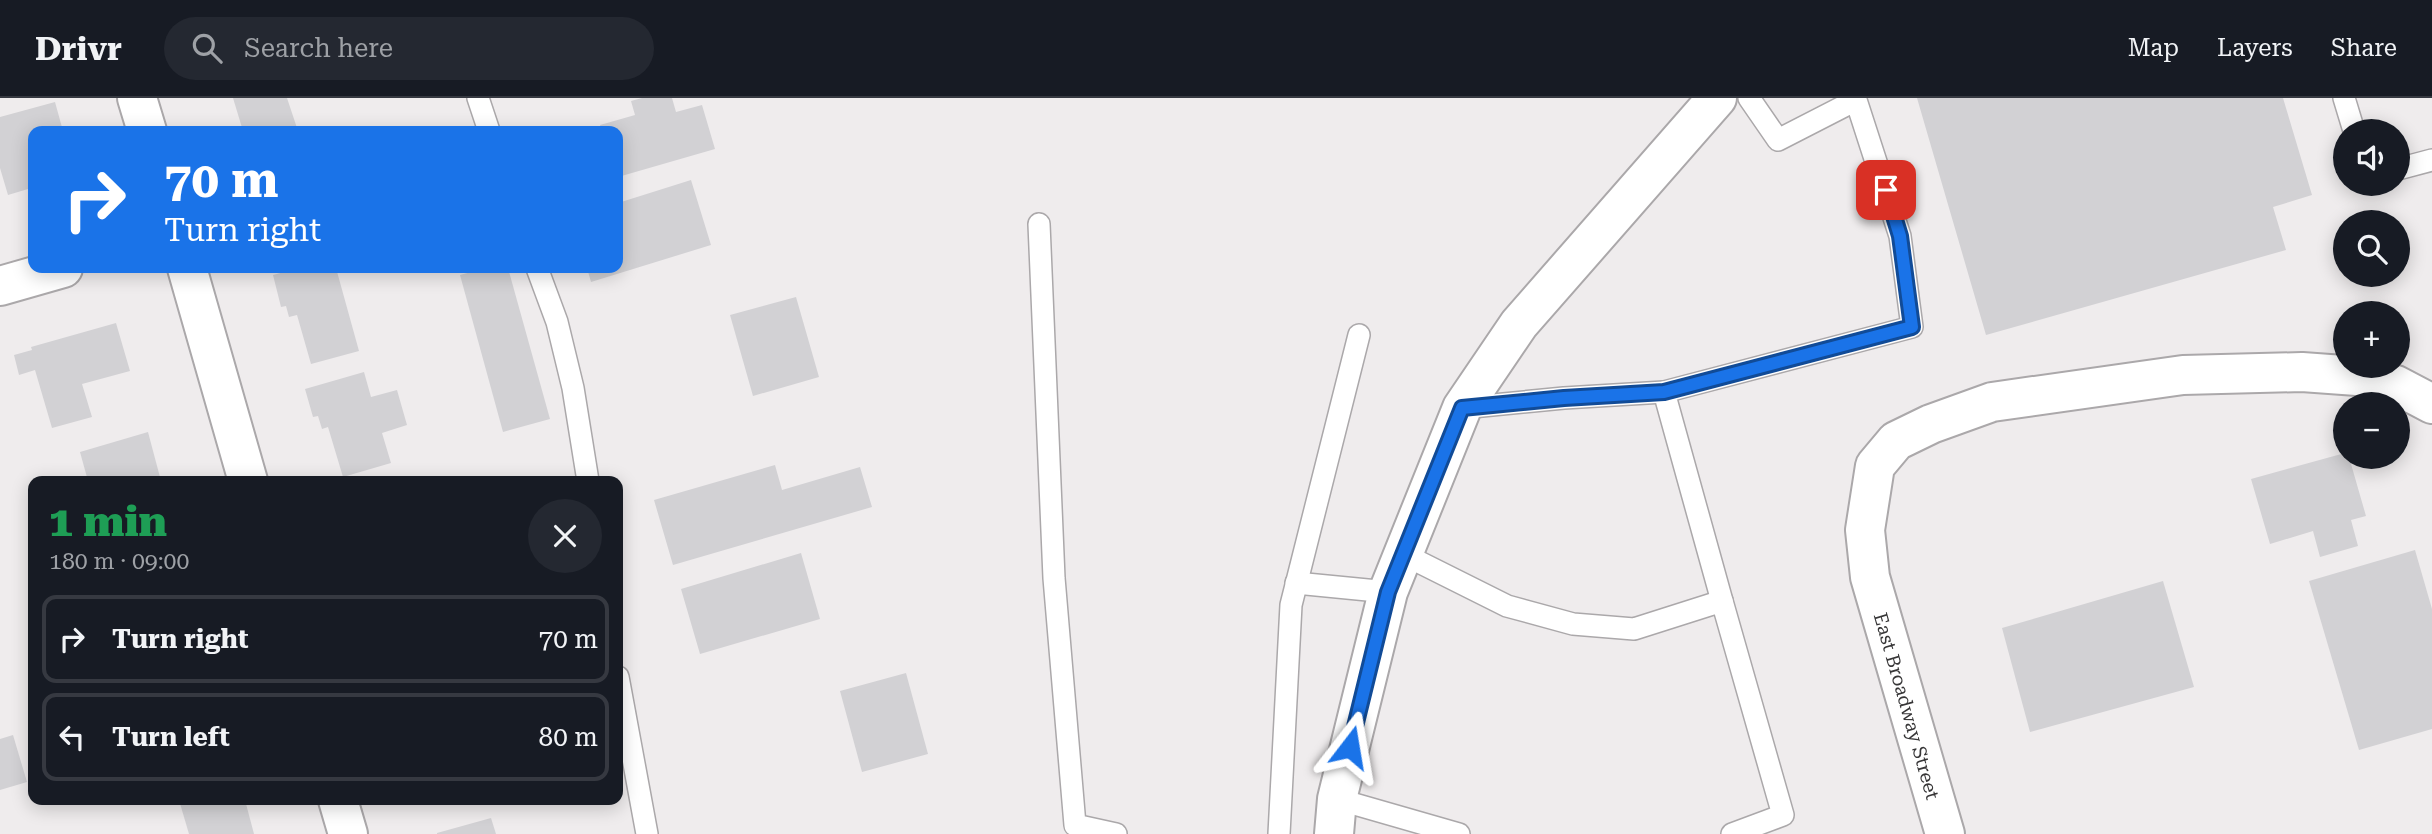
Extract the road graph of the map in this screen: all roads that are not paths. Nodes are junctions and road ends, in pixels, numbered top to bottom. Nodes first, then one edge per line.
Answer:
1 (137, 98) edge
2 (478, 98) edge
3 (1717, 98) edge
4 (1749, 98) edge
5 (2344, 98) edge
6 (2350, 119) edge
7 (145, 126) edge
8 (487, 126) edge
9 (2432, 160) edge
10 (2410, 166) edge
11 (1039, 224) dead end
12 (46, 273) edge
13 (188, 273) edge
14 (539, 273) edge
15 (0, 286) edge
16 (1359, 335) dead end
17 (1664, 392) junction
18 (2432, 404) edge
19 (1462, 408) junction
20 (247, 476) edge
21 (586, 476) edge
22 (1403, 554) junction
23 (1296, 583) junction
24 (1388, 592) junction
25 (1722, 601) junction
26 (623, 704) edge
27 (339, 805) edge
28 (1336, 817) edge
29 (1105, 833) edge
30 (348, 834) edge
31 (647, 834) edge
32 (1279, 834) edge
33 (1459, 834) edge
34 (1732, 834) edge
35 (1945, 834) edge

1 - 7 street
2 - 8 lane
3 - 19 street
4 - 17 lane
5 - 6 lane
9 - 10 lane
11 - 29 lane
12 - 15 street
13 - 20 street
14 - 21 lane
16 - 23 lane
17 - 19 lane
17 - 25 lane
18 - 35 street, East Broadway Street
19 - 22 street
22 - 24 street
22 - 25 lane
23 - 24 lane
23 - 32 lane
24 - 28 street
25 - 34 lane
26 - 31 lane
27 - 30 street
28 - 33 lane

